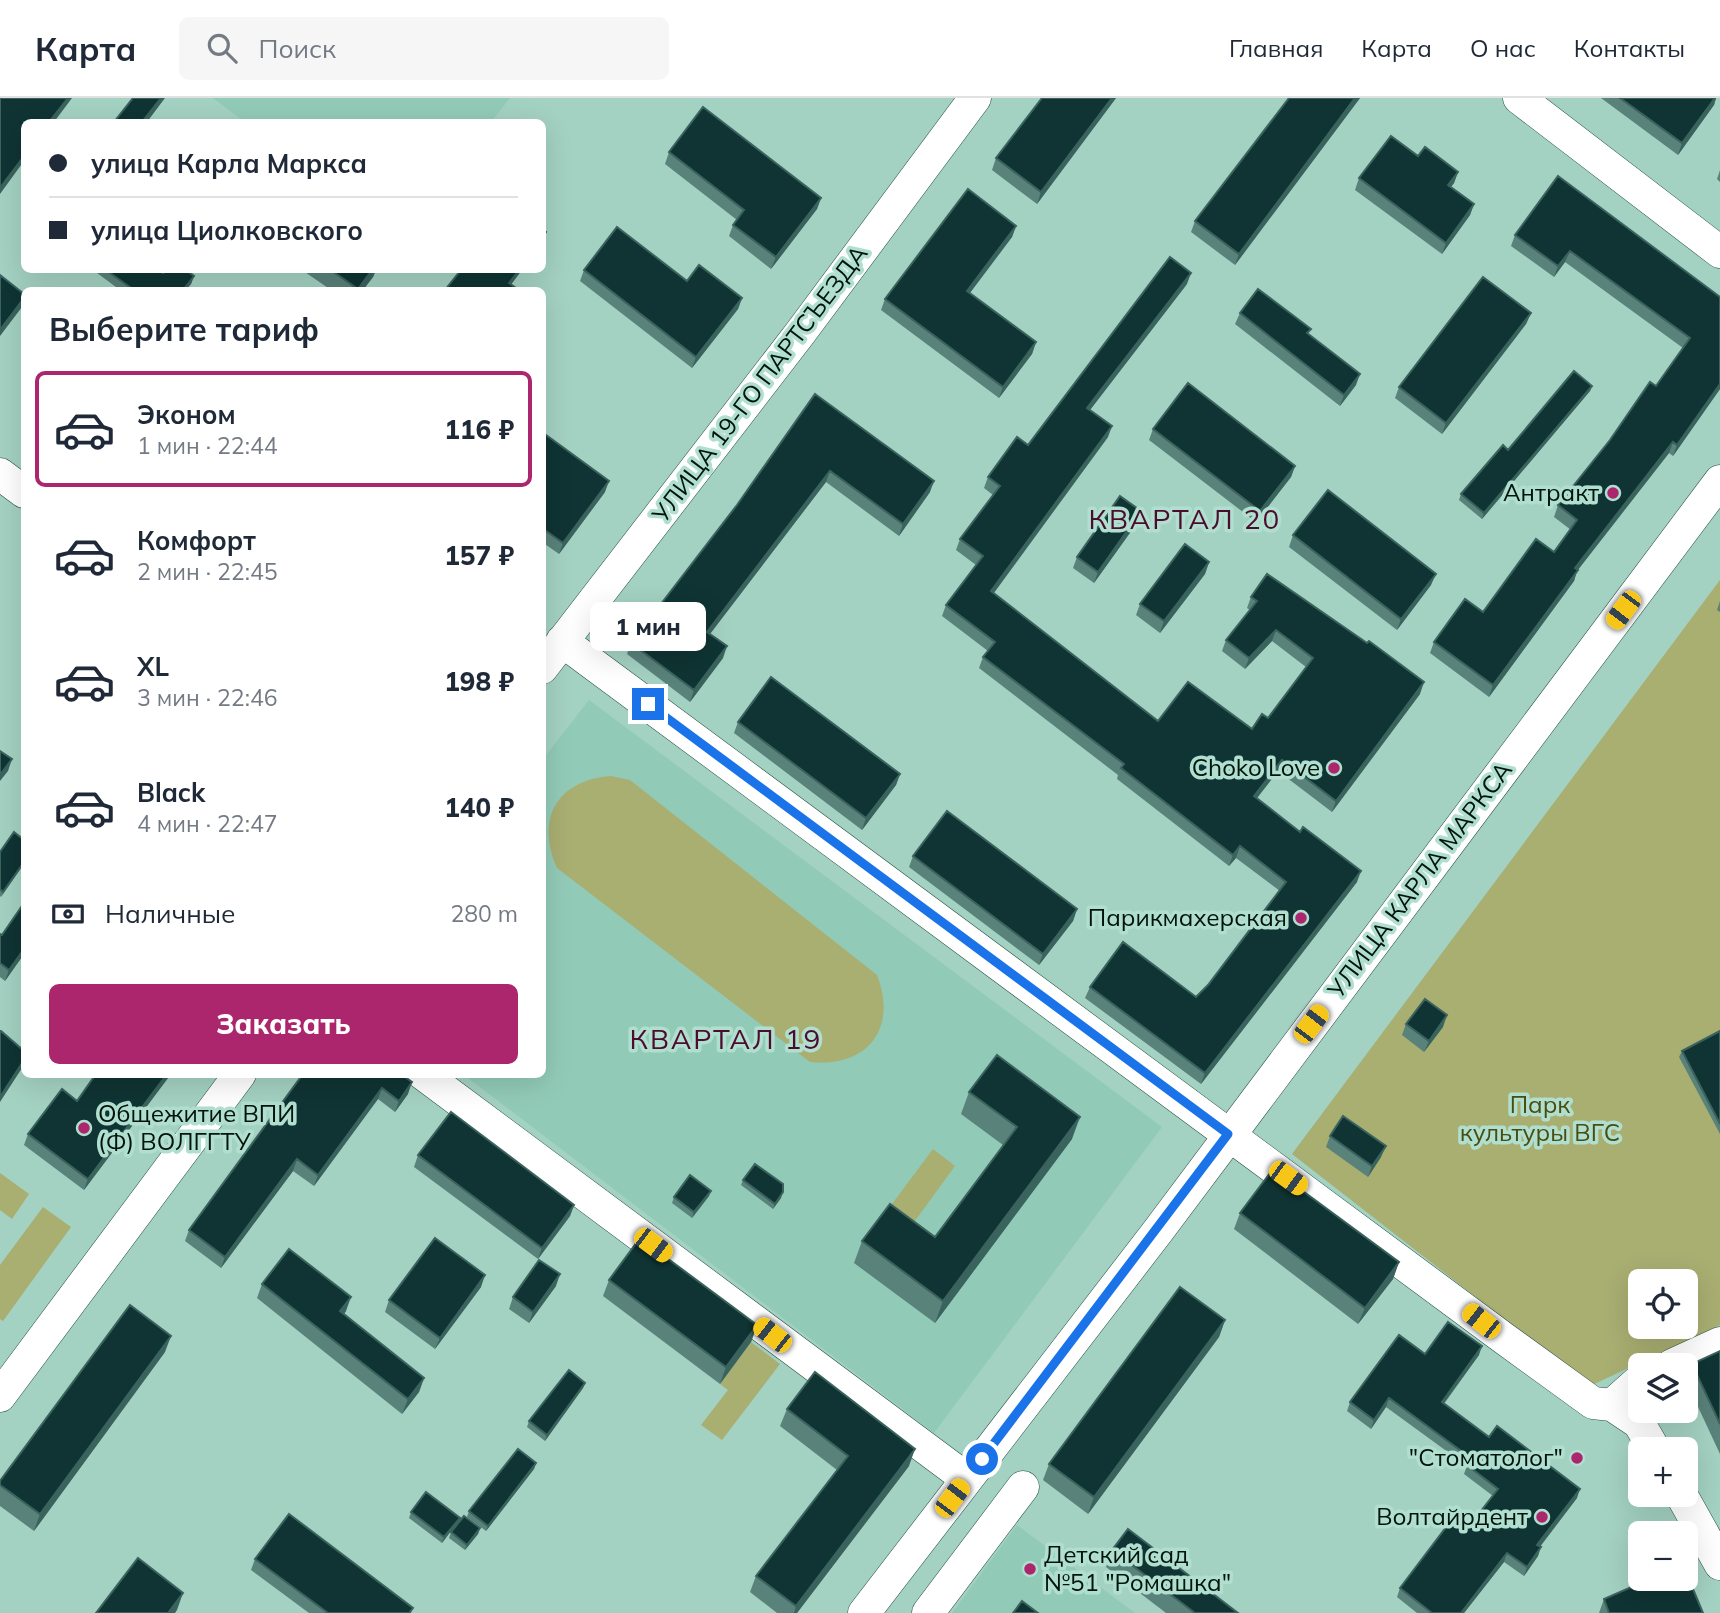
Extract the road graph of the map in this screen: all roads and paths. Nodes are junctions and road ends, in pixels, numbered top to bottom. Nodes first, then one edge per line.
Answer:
1 (975, 98) edge
2 (1519, 98) edge
3 (1720, 252) edge
4 (0, 474) edge
5 (1720, 481) edge
6 (21, 490) edge
7 (562, 641) junction
8 (546, 663) edge
9 (237, 1078) edge
10 (428, 1078) edge
11 (1228, 1134) junction
12 (1720, 1343) edge
13 (1698, 1353) edge
14 (1628, 1391) edge
15 (0, 1396) edge
16 (1612, 1405) junction
17 (1647, 1437) edge
18 (967, 1479) junction
19 (1023, 1487) dead end
20 (1688, 1507) edge
21 (1720, 1564) edge
22 (864, 1613) edge
23 (928, 1613) edge

1 - 7 street, УЛИЦА 19-ГО ПАРТСЪЕЗДА
2 - 3 street
4 - 6 street
5 - 11 street, УЛИЦА КАРЛА МАРКСА
7 - 8 street, УЛИЦА 19-ГО ПАРТСЪЕЗДА
7 - 11 street
9 - 15 street
10 - 18 street
11 - 16 street
11 - 18 street, УЛИЦА КАРЛА МАРКСА
12 - 13 street
14 - 16 street
16 - 17 street
18 - 22 street, УЛИЦА КАРЛА МАРКСА
19 - 23 street
20 - 21 street

